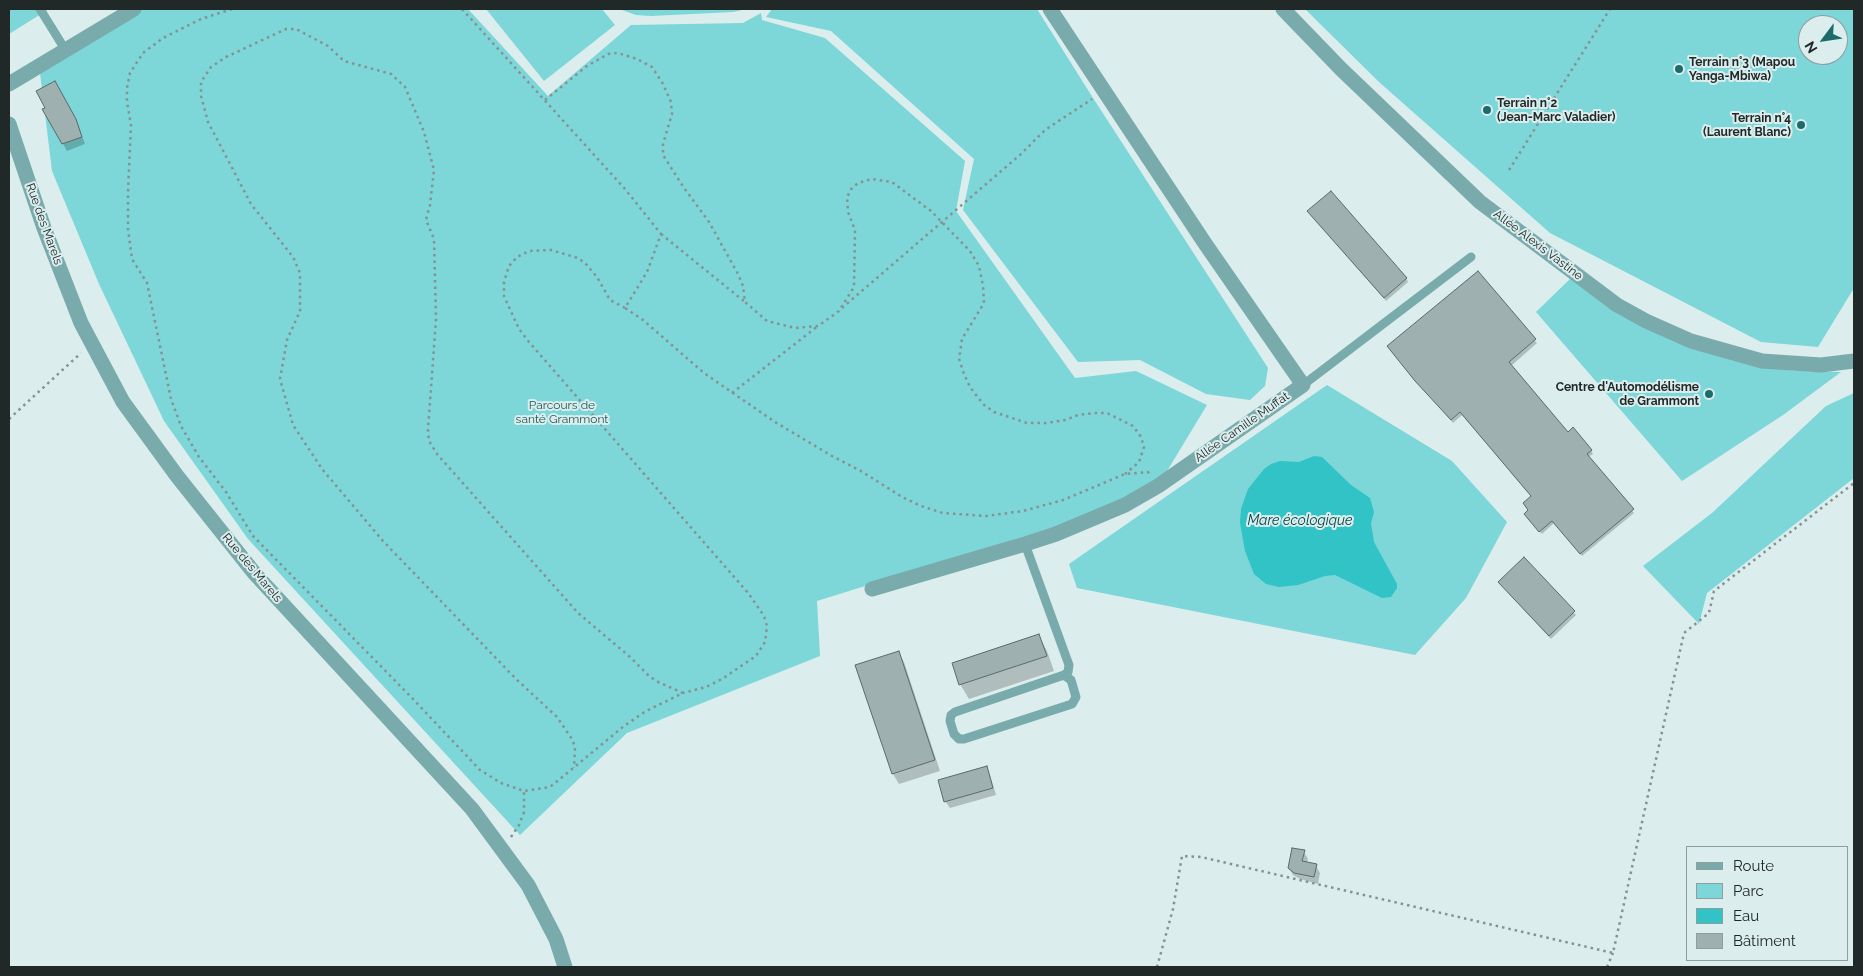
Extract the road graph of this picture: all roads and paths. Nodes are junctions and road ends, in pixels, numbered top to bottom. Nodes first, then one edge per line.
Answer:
1 (40, 9) edge
2 (134, 9) edge
3 (232, 9) edge
4 (462, 9) edge
5 (1050, 9) edge
6 (1283, 9) edge
7 (1610, 9) edge
8 (66, 51) junction
9 (9, 84) edge
10 (1104, 90) junction
11 (545, 100) junction
12 (9, 124) edge
13 (1509, 170) dead end
14 (942, 222) junction
15 (661, 234) junction
16 (1471, 257) dead end
17 (745, 302) junction
18 (625, 308) junction
19 (839, 311) junction
20 (821, 324) junction
21 (79, 354) dead end
22 (1854, 361) edge
23 (1303, 385) junction
24 (732, 393) junction
25 (9, 419) edge
26 (1125, 474) junction
27 (1854, 483) edge
28 (1158, 486) junction
29 (1025, 544) junction
30 (872, 589) dead end
31 (1064, 675) junction
32 (683, 693) junction
33 (574, 768) junction
34 (524, 791) junction
35 (509, 858) junction
36 (1613, 953) junction
37 (565, 967) edge
38 (1157, 967) edge
39 (1607, 967) edge

1 - 8 lane
2 - 8 street
3 - 34 path
4 - 11 path
5 - 10 street, Allée Camille Muffat
6 - 22 street, Allée Alexis Vastine
7 - 13 path
8 - 9 street
10 - 14 path
10 - 23 street, Allée Camille Muffat
11 - 15 path
11 - 17 path
12 - 35 street, Rue des Marels
14 - 19 path
14 - 19 path
14 - 26 path
15 - 17 path
15 - 18 path
16 - 23 lane
17 - 20 path
18 - 24 path
18 - 32 path
19 - 20 path
20 - 24 path
21 - 25 path
23 - 28 street, Allée Camille Muffat
24 - 26 path
26 - 28 path
27 - 36 path
28 - 29 street, Allée Camille Muffat
29 - 30 street, Allée Camille Muffat
29 - 31 lane
31 - 31 lane
32 - 33 path
32 - 33 path
33 - 34 path
34 - 35 path
35 - 37 street, Rue des Marels
36 - 38 path
36 - 39 path

